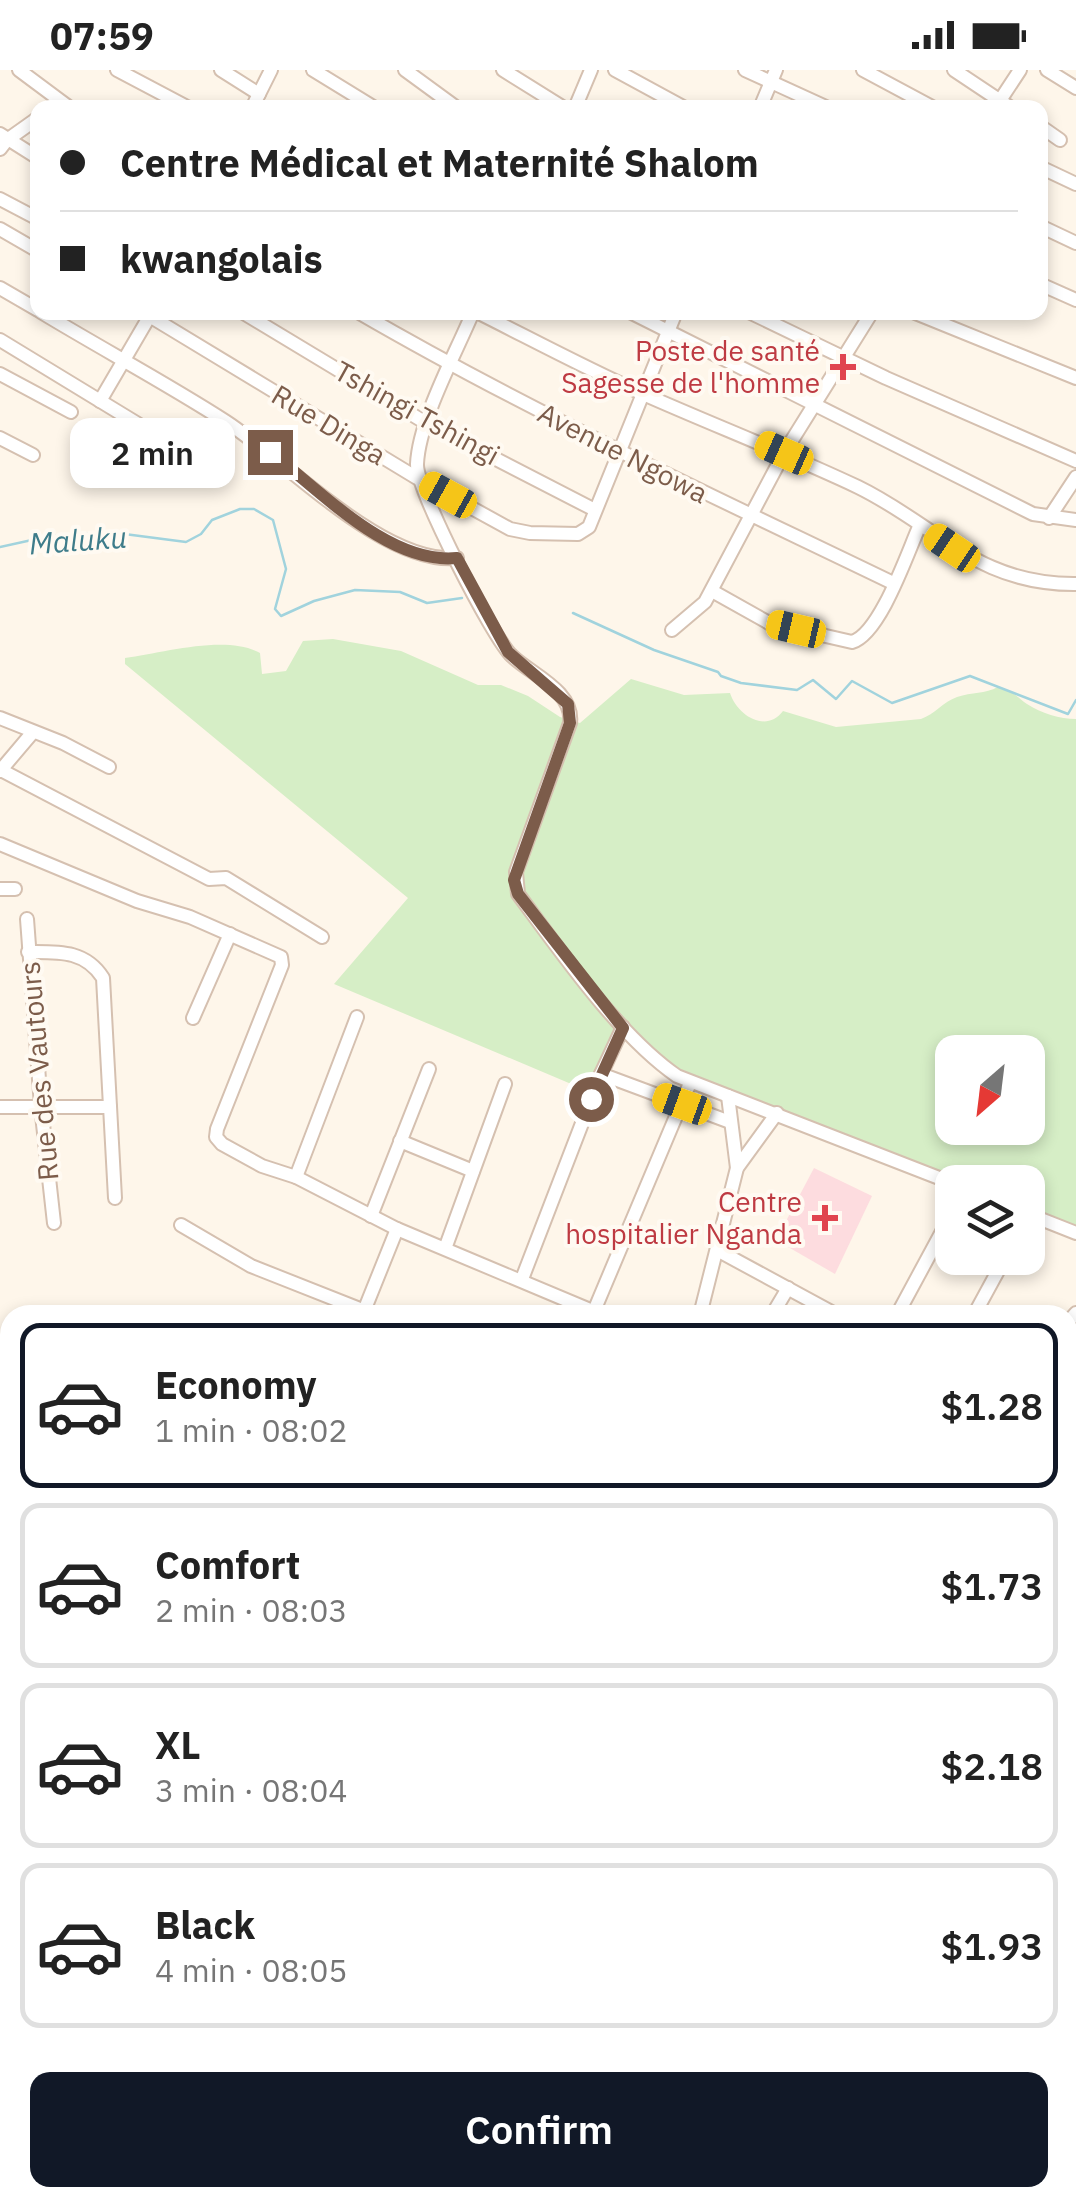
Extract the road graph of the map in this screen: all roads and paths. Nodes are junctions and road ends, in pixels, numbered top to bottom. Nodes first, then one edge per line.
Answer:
1 (19, 70) edge
2 (117, 70) edge
3 (221, 70) edge
4 (270, 70) edge
5 (312, 70) edge
6 (404, 70) edge
7 (502, 70) edge
8 (591, 70) edge
9 (615, 70) edge
10 (745, 70) edge
11 (863, 70) edge
12 (954, 70) edge
13 (1020, 70) edge
14 (1046, 70) edge
15 (774, 76) edge
16 (1076, 88) edge
17 (259, 94) junction
18 (55, 100) edge
19 (175, 100) edge
20 (256, 100) edge
21 (361, 100) edge
22 (446, 100) edge
23 (551, 100) edge
24 (578, 100) edge
25 (670, 100) edge
26 (764, 100) edge
27 (814, 100) edge
28 (919, 100) edge
29 (996, 100) edge
30 (1005, 100) edge
31 (30, 123) edge
32 (1048, 132) edge
33 (1060, 140) dead end
34 (2, 141) edge
35 (30, 154) edge
36 (1048, 171) edge
37 (1075, 183) edge
38 (0, 199) edge
39 (30, 215) edge
40 (0, 228) edge
41 (1048, 230) edge
42 (1076, 243) edge
43 (30, 246) edge
44 (0, 288) edge
45 (1048, 288) edge
46 (1076, 300) edge
47 (30, 306) edge
48 (54, 320) edge
49 (145, 320) edge
50 (158, 320) edge
51 (255, 320) edge
52 (372, 320) edge
53 (471, 320) edge
54 (491, 320) edge
55 (647, 320) edge
56 (672, 320) edge
57 (767, 320) edge
58 (867, 320) edge
59 (933, 320) edge
60 (668, 330) junction
61 (0, 340) edge
62 (844, 357) junction
63 (125, 363) junction
64 (451, 366) junction
65 (0, 374) edge
66 (1076, 378) edge
67 (641, 393) junction
68 (100, 401) junction
69 (814, 405) junction
70 (70, 412) dead end
71 (426, 424) junction
72 (0, 438) edge
73 (618, 452) junction
74 (784, 453) junction
75 (34, 455) dead end
76 (1076, 461) edge
77 (188, 463) dead end
78 (1076, 477) edge
79 (417, 478) junction
80 (595, 510) junction
81 (750, 514) junction
82 (1048, 518) junction
83 (1076, 520) edge
84 (919, 527) junction
85 (457, 558) junction
86 (893, 583) junction
87 (1076, 584) edge
88 (712, 591) junction
89 (672, 630) dead end
90 (0, 718) edge
91 (34, 732) junction
92 (109, 767) dead end
93 (1, 770) edge
94 (0, 844) edge
95 (28, 919) dead end
96 (230, 934) junction
97 (322, 937) dead end
98 (28, 952) junction
99 (358, 1017) dead end
100 (192, 1018) dead end
101 (623, 1028) junction
102 (429, 1069) dead end
103 (601, 1074) junction
104 (690, 1082) junction
105 (506, 1084) dead end
106 (728, 1096) junction
107 (682, 1104) junction
108 (41, 1106) junction
109 (0, 1107) edge
110 (110, 1108) junction
111 (776, 1113) junction
112 (730, 1122) junction
113 (400, 1141) junction
114 (737, 1168) junction
115 (473, 1171) junction
116 (935, 1176) edge
117 (296, 1177) junction
118 (115, 1198) dead end
119 (371, 1216) junction
120 (1045, 1221) edge
121 (54, 1223) dead end
122 (180, 1224) dead end
123 (398, 1229) junction
124 (1076, 1233) edge
125 (935, 1245) edge
126 (446, 1246) junction
127 (717, 1250) junction
128 (996, 1275) edge
129 (522, 1279) junction
130 (788, 1288) junction
131 (349, 1305) edge
132 (372, 1305) edge
133 (580, 1305) edge
134 (601, 1305) edge
135 (703, 1305) edge
136 (778, 1305) edge
137 (819, 1305) edge
138 (902, 1305) edge
139 (979, 1305) edge

1 - 18 street
2 - 19 street
3 - 17 street
4 - 17 street
5 - 21 street
6 - 22 street
7 - 23 street
8 - 24 street
9 - 25 street
10 - 15 street
11 - 28 street
12 - 29 street
13 - 30 street
14 - 16 street
15 - 26 street
15 - 27 street
17 - 20 street
31 - 34 street
32 - 33 street
34 - 35 street
36 - 37 street
38 - 39 street
40 - 43 street
41 - 42 street
44 - 47 street
45 - 46 street
48 - 63 street
49 - 63 street
50 - 79 street, Rue Dinga
51 - 71 street, Tshingi Tshingi
52 - 64 street, Avenue Ngowa
53 - 64 street
54 - 67 street
55 - 60 street
56 - 60 street
57 - 62 street
58 - 62 street
59 - 66 street
60 - 67 street
60 - 69 street
61 - 68 street
62 - 69 street
62 - 76 street
63 - 68 street
63 - 85 street
64 - 71 street
64 - 73 street, Avenue Ngowa
65 - 70 street
67 - 73 street
67 - 74 street
68 - 77 street
69 - 74 street
69 - 82 street
71 - 79 street
71 - 80 street, Tshingi Tshingi
72 - 75 street
73 - 80 street
73 - 81 street, Avenue Ngowa
74 - 81 street
74 - 84 street
78 - 82 street
79 - 80 street, Rue Dinga
79 - 85 street
81 - 86 street, Avenue Ngowa
81 - 88 street
82 - 83 street
84 - 86 street
84 - 87 street
85 - 101 street
86 - 88 street
88 - 89 street
90 - 91 street
91 - 92 street
91 - 93 street
93 - 97 street
94 - 96 street
95 - 98 street, Rue des Vautours
96 - 100 street
96 - 117 street
98 - 108 street, Rue des Vautours
98 - 110 street
99 - 117 street
101 - 103 street
101 - 104 street
102 - 113 street
103 - 107 street
103 - 129 street
104 - 106 street
104 - 107 street
105 - 115 street
106 - 111 street
106 - 112 street
107 - 112 street
107 - 134 street
108 - 109 street
108 - 110 street
108 - 121 street, Rue des Vautours
110 - 118 street
111 - 114 street
111 - 116 street
112 - 114 street
113 - 115 street
113 - 119 street
114 - 127 street
115 - 126 street
117 - 119 street
119 - 123 street
120 - 124 street
122 - 131 street
123 - 126 street
123 - 132 street
125 - 138 street
126 - 129 street
127 - 130 street
127 - 135 street
128 - 139 street
129 - 133 street
130 - 136 street
130 - 137 street

